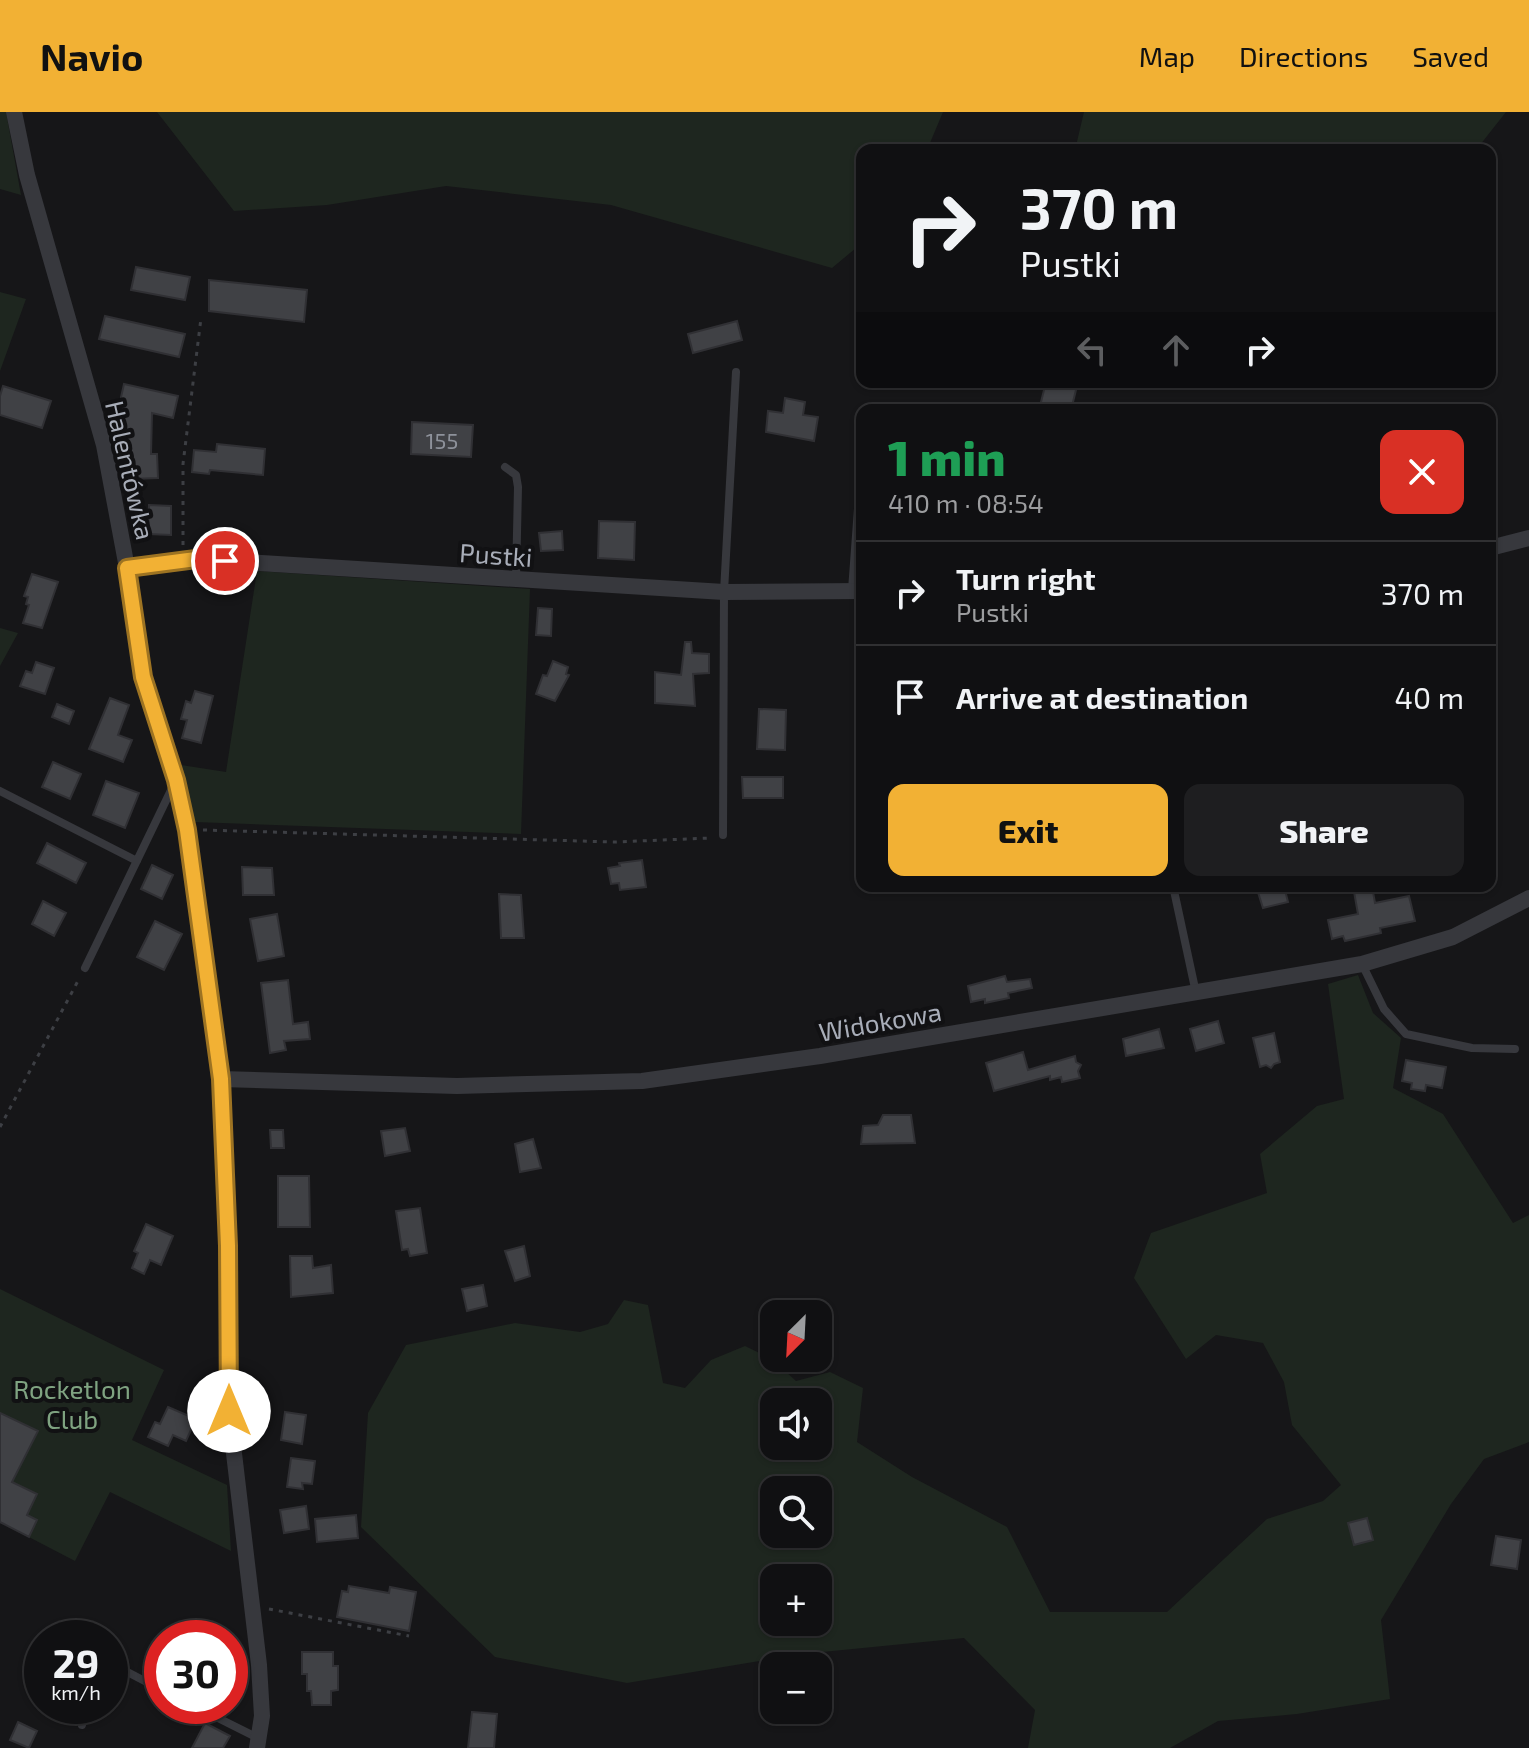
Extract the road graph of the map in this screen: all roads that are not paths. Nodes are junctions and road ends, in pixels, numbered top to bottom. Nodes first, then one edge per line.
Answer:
1 (14, 112) edge
2 (736, 372) dead end
3 (505, 467) dead end
4 (1529, 538) edge
5 (1496, 546) edge
6 (127, 568) junction
7 (516, 579) junction
8 (856, 590) edge
9 (724, 592) junction
10 (176, 780) junction
11 (0, 791) edge
12 (723, 835) road end
13 (137, 861) junction
14 (1174, 892) edge
15 (1529, 898) edge
16 (1362, 964) junction
17 (85, 968) road end
18 (1196, 994) junction
19 (1515, 1049) dead end
20 (221, 1079) junction
21 (225, 1724) edge
22 (258, 1743) edge

1 - 6 street, Halentówka
2 - 9 lane
3 - 7 lane
4 - 5 street
6 - 7 street, Pustki
6 - 10 street, Halentówka
7 - 9 street, Pustki
8 - 9 street, Pustki
9 - 12 lane
10 - 13 lane
10 - 20 street, Halentówka
11 - 13 lane
13 - 17 lane
14 - 18 lane
15 - 16 street, Widokowa
16 - 18 street, Widokowa
16 - 19 lane
18 - 20 street, Widokowa
20 - 22 street, Halentówka
21 - 22 lane

